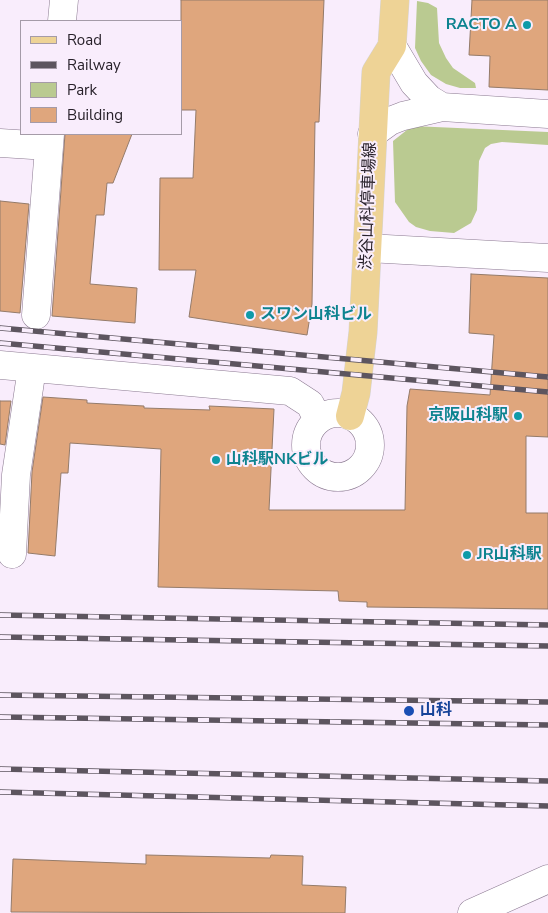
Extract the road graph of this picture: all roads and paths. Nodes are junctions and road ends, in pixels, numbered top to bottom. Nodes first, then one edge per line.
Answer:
1 (64, 0) edge
2 (395, 0) edge
3 (62, 20) edge
4 (392, 46) junction
5 (442, 107) junction
6 (548, 114) edge
7 (372, 134) junction
8 (49, 140) edge
9 (0, 143) edge
10 (368, 248) junction
11 (548, 258) edge
12 (36, 315) dead end
13 (0, 365) edge
14 (32, 368) junction
15 (350, 416) junction
16 (318, 420) junction
17 (8, 474) edge
18 (12, 554) dead end
19 (548, 879) edge
20 (473, 913) edge

1 - 3 street
2 - 4 main road, 渋谷山科停車場線
4 - 5 street
4 - 7 main road, 渋谷山科停車場線
5 - 6 street
5 - 7 street
7 - 10 main road, 渋谷山科停車場線
8 - 9 street
8 - 12 street
10 - 11 street
10 - 15 main road, 渋谷山科停車場線
13 - 14 street
14 - 16 street
14 - 17 street
15 - 16 street
15 - 16 street
17 - 18 street
19 - 20 street

